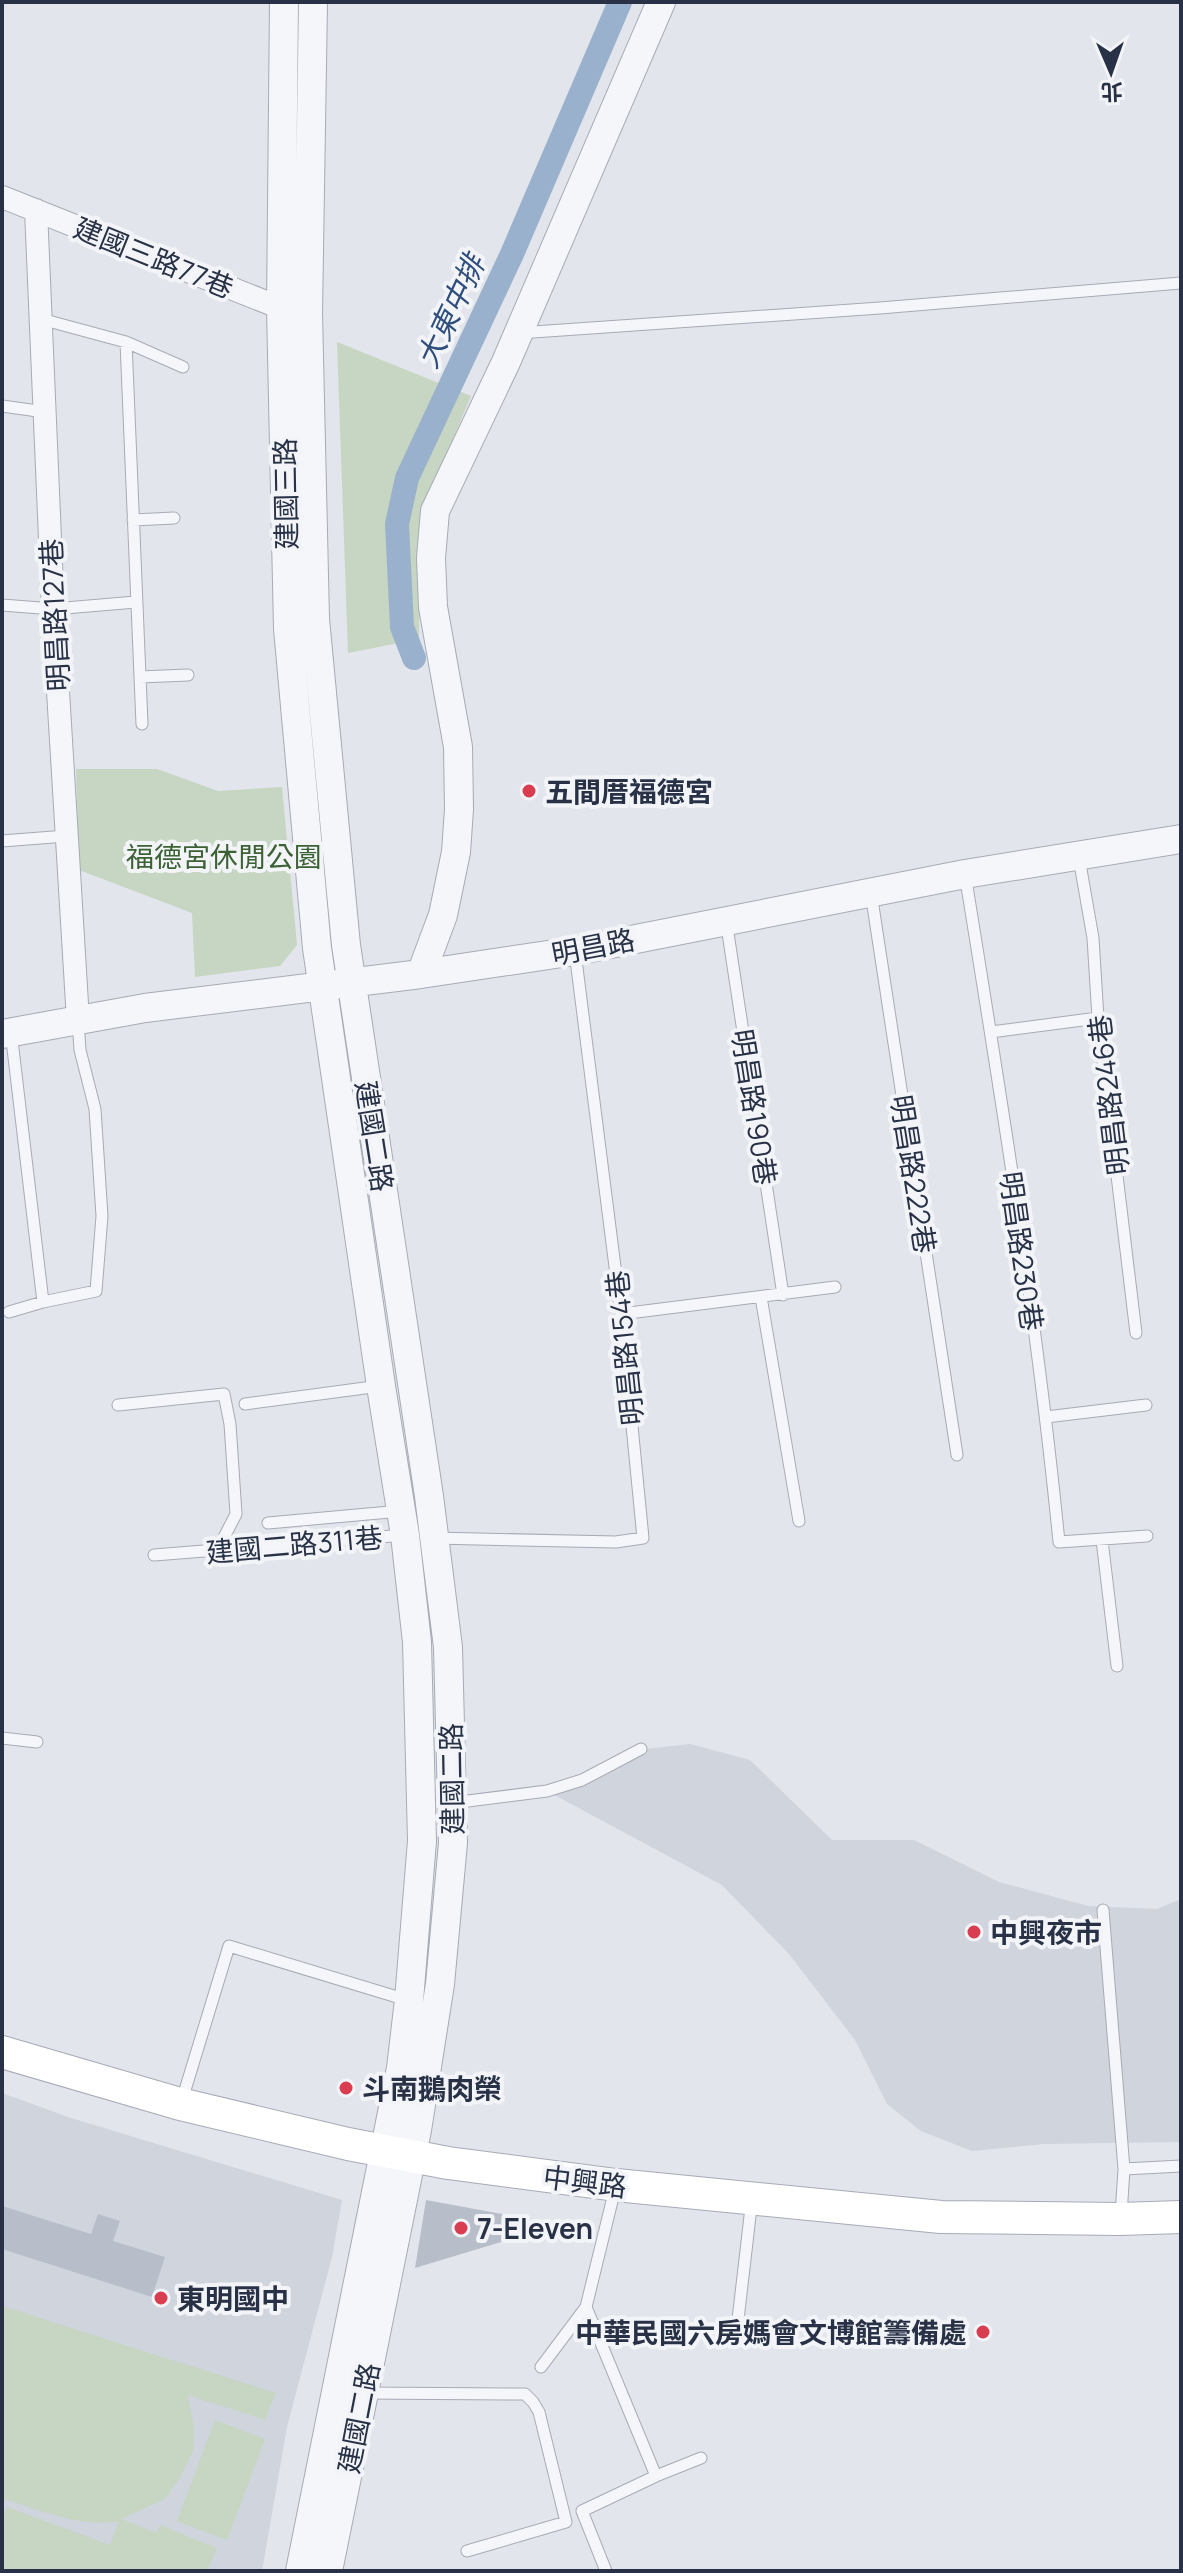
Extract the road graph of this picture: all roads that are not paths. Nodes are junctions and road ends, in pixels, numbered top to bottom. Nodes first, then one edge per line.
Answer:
1 (284, 2) edge
2 (313, 2) edge
3 (661, 2) edge
4 (2, 197) edge
5 (36, 210) junction
6 (1181, 283) edge
7 (294, 311) junction
8 (41, 319) junction
9 (519, 333) junction
10 (126, 342) junction
11 (183, 367) dead end
12 (2, 406) edge
13 (45, 412) junction
14 (174, 518) dead end
15 (133, 520) junction
16 (136, 602) junction
17 (2, 605) edge
18 (53, 609) junction
19 (188, 675) dead end
20 (140, 677) junction
21 (142, 724) dead end
22 (66, 836) junction
23 (1181, 839) edge
24 (2, 841) edge
25 (1079, 857) junction
26 (965, 874) junction
27 (870, 893) junction
28 (726, 920) junction
29 (575, 951) junction
30 (421, 974) junction
31 (351, 982) junction
32 (323, 985) junction
33 (1098, 1018) junction
34 (78, 1020) junction
35 (991, 1032) junction
36 (6, 1033) edge
37 (835, 1287) dead end
38 (783, 1295) junction
39 (761, 1297) junction
40 (43, 1302) junction
41 (9, 1312) dead end
42 (621, 1314) junction
43 (1136, 1333) dead end
44 (381, 1386) junction
45 (245, 1404) dead end
46 (118, 1405) dead end
47 (1146, 1405) dead end
48 (1046, 1417) junction
49 (957, 1455) dead end
50 (799, 1521) dead end
51 (268, 1523) dead end
52 (403, 1523) junction
53 (1147, 1536) dead end
54 (435, 1538) junction
55 (1102, 1540) junction
56 (217, 1551) junction
57 (154, 1555) dead end
58 (1117, 1666) dead end
59 (2, 1738) edge
60 (37, 1742) dead end
61 (641, 1749) dead end
62 (452, 1803) junction
63 (1103, 1910) dead end
64 (409, 2000) junction
65 (2, 2052) edge
66 (180, 2104) junction
67 (398, 2154) junction
68 (1181, 2166) edge
69 (1124, 2169) junction
70 (616, 2185) junction
71 (752, 2199) junction
72 (1181, 2217) edge
73 (1120, 2219) junction
74 (586, 2307) junction
75 (737, 2328) dead end
76 (541, 2367) dead end
77 (362, 2393) junction
78 (701, 2458) dead end
79 (656, 2476) junction
80 (467, 2551) dead end
81 (300, 2571) edge
82 (328, 2571) edge
83 (606, 2571) edge

1 - 7 street, 建國三路
2 - 7 street, 建國三路
3 - 9 street
4 - 5 street, 建國三路77巷
5 - 7 street, 建國三路77巷
5 - 8 street, 明昌路127巷
6 - 9 lane
7 - 31 street, 建國三路
7 - 32 street, 建國三路
8 - 10 lane
8 - 13 street, 明昌路127巷
9 - 30 street
10 - 11 lane
10 - 15 lane
12 - 13 lane
13 - 18 street, 明昌路127巷
14 - 15 lane
15 - 16 lane
16 - 18 lane
16 - 20 lane
17 - 18 lane
18 - 22 street, 明昌路127巷
19 - 20 lane
20 - 21 lane
22 - 24 lane
22 - 34 street, 明昌路127巷
23 - 25 street, 明昌路
25 - 26 street, 明昌路
25 - 33 lane, 明昌路246巷
26 - 27 street, 明昌路
26 - 35 lane, 明昌路230巷
27 - 28 street, 明昌路
27 - 49 lane, 明昌路222巷
28 - 29 street, 明昌路
28 - 38 lane, 明昌路190巷
29 - 30 street, 明昌路
29 - 42 lane, 明昌路154巷
30 - 31 street, 明昌路
31 - 32 street, 明昌路
31 - 54 street, 建國二路
32 - 34 street, 明昌路
32 - 44 street, 建國二路
33 - 35 lane
33 - 43 lane, 明昌路246巷
34 - 36 street, 明昌路
34 - 40 lane
35 - 48 lane, 明昌路230巷
36 - 40 lane
37 - 38 lane
38 - 39 lane
39 - 42 lane
39 - 50 lane
40 - 41 lane
42 - 54 lane, 明昌路154巷
44 - 45 lane
44 - 52 street, 建國二路
46 - 56 lane
47 - 48 lane
48 - 55 lane, 明昌路230巷
51 - 52 lane
52 - 54 lane, 建國二路311巷
52 - 56 lane, 建國二路311巷
52 - 64 street, 建國二路
53 - 55 lane, 明昌路230巷
54 - 62 street, 建國二路
55 - 58 lane
56 - 57 lane, 建國二路311巷
59 - 60 lane
61 - 62 lane
62 - 67 street, 建國二路
63 - 69 lane
64 - 66 lane
64 - 67 street, 建國二路
65 - 66 main road, 中興路
66 - 67 main road, 中興路
67 - 70 main road, 中興路
67 - 77 street, 建國二路
67 - 81 street, 建國二路
68 - 69 lane
69 - 73 lane
70 - 71 main road, 中興路
70 - 74 lane
71 - 73 main road, 中興路
71 - 75 lane
72 - 73 main road, 中興路
74 - 76 lane
74 - 79 lane
77 - 80 lane
77 - 82 street, 建國二路
78 - 79 lane
79 - 83 lane

